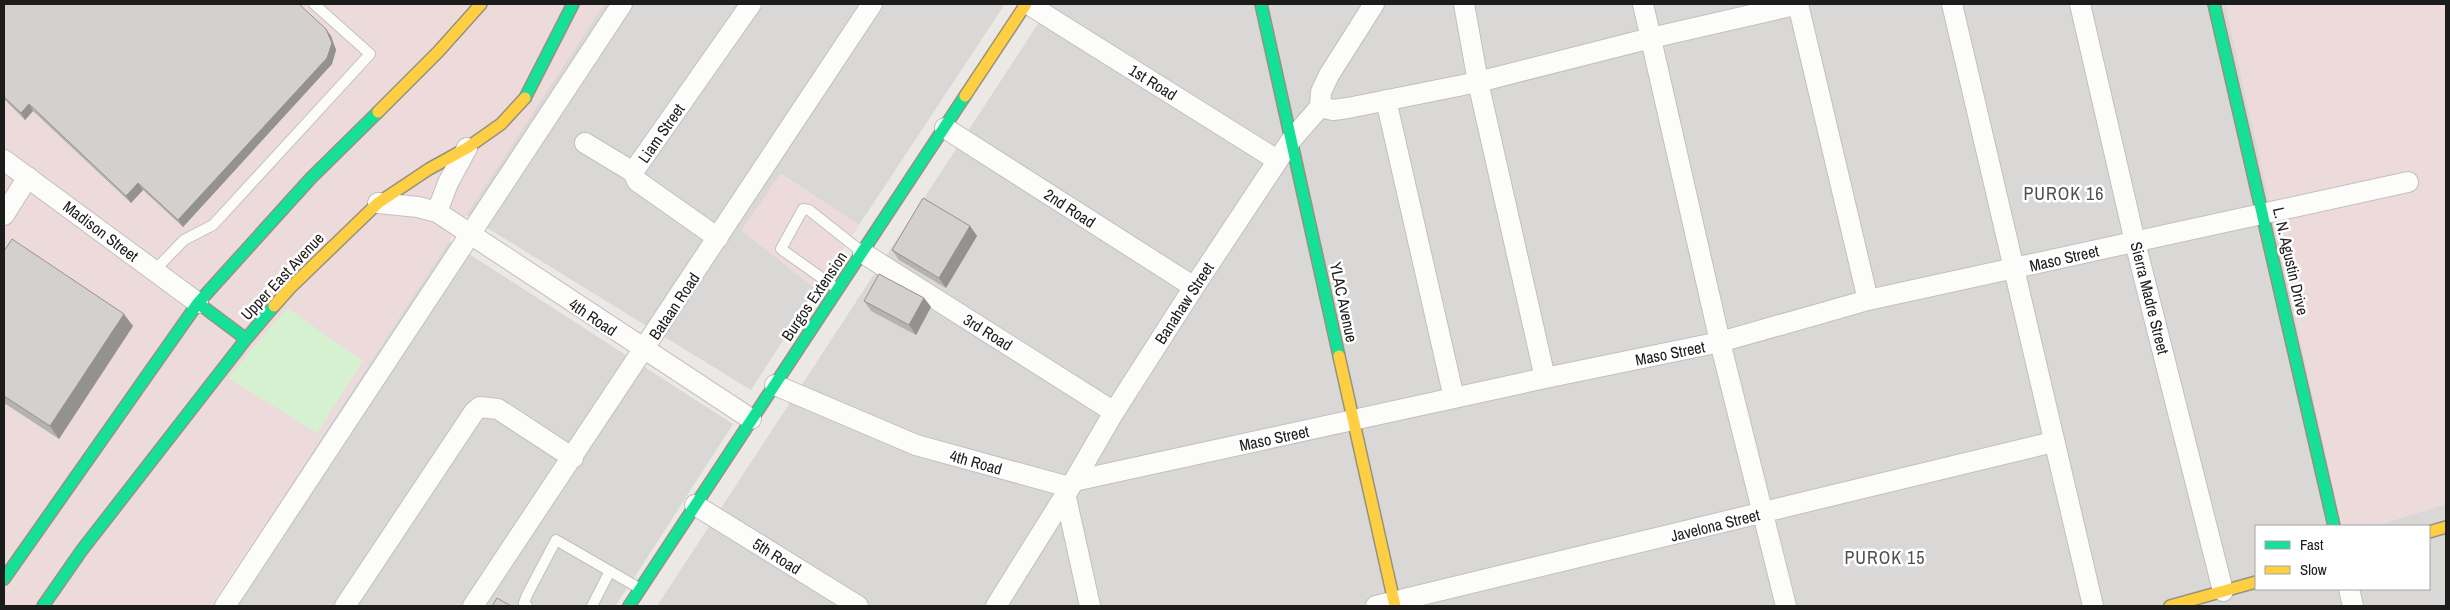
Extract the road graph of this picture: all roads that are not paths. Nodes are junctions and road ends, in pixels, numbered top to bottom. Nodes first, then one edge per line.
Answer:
1 (314, 4) edge
2 (481, 4) edge
3 (573, 4) edge
4 (622, 4) edge
5 (751, 4) edge
6 (872, 4) edge
7 (1027, 4) edge
8 (1261, 4) edge
9 (1374, 4) edge
10 (1464, 4) edge
11 (1643, 4) edge
12 (1798, 4) edge
13 (1952, 4) edge
14 (2080, 4) edge
15 (2214, 4) edge
16 (1651, 38) junction
17 (1478, 82) junction
18 (1386, 100) junction
19 (1320, 107) junction
20 (945, 128) junction
21 (1292, 139) junction
22 (585, 143) dead end
23 (467, 148) junction
24 (4, 160) edge
25 (1277, 160) junction
26 (633, 172) junction
27 (28, 177) junction
28 (2408, 182) dead end
29 (378, 203) junction
30 (438, 212) junction
31 (2263, 213) junction
32 (4, 215) edge
33 (470, 234) junction
34 (718, 238) junction
35 (2136, 242) junction
36 (862, 253) junction
37 (2014, 269) junction
38 (154, 271) junction
39 (1194, 287) junction
40 (837, 290) junction
41 (1868, 300) junction
42 (198, 303) junction
43 (246, 339) junction
44 (1720, 342) junction
45 (644, 350) junction
46 (1544, 378) junction
47 (774, 385) junction
48 (1454, 398) junction
49 (1114, 412) junction
50 (751, 419) junction
51 (1353, 420) junction
52 (2053, 442) junction
53 (573, 458) junction
54 (1070, 487) junction
55 (695, 505) junction
56 (1763, 513) junction
57 (2334, 525) edge
58 (2446, 527) edge
59 (2430, 532) edge
60 (610, 570) junction
61 (4, 578) edge
62 (2255, 582) edge
63 (640, 589) junction
64 (2349, 590) edge
65 (2222, 591) junction
66 (1388, 605) edge
67 (43, 606) edge
68 (225, 606) edge
69 (345, 606) edge
70 (473, 606) edge
71 (527, 606) edge
72 (592, 606) edge
73 (628, 606) edge
74 (858, 606) edge
75 (996, 606) edge
76 (1090, 606) edge
77 (1786, 606) edge
78 (2093, 606) edge
79 (2170, 606) edge
80 (2353, 606) edge

1 - 38 lane
2 - 42 street
3 - 23 street, Upper East Avenue
4 - 33 street
5 - 26 street, Liam Street
6 - 34 street, Bataan Road
7 - 20 street, Burgos Extension
7 - 25 street, 1st Road
8 - 21 street, YLAC Avenue
9 - 19 street, Banahaw Street
10 - 17 street
11 - 16 street
12 - 16 street
12 - 41 street
13 - 37 street
14 - 35 street, Sierra Madre Street
15 - 31 street, L. N. Agustin Drive
16 - 17 street
16 - 44 street
17 - 18 street
17 - 46 street
18 - 19 street
18 - 48 street
19 - 21 street, Banahaw Street
20 - 36 street, Burgos Extension
20 - 39 street, 2nd Road
21 - 25 street, Banahaw Street
21 - 51 street, YLAC Avenue
22 - 26 street
23 - 29 street, Upper East Avenue
23 - 30 street
24 - 27 street, Madison Street
25 - 39 street, Banahaw Street
26 - 34 street, Liam Street
27 - 32 street
27 - 38 street, Madison Street
28 - 31 street, Maso Street
29 - 30 street, 4th Road
29 - 43 street, Upper East Avenue
30 - 33 street, 4th Road
31 - 35 street, Maso Street
31 - 57 street, L. N. Agustin Drive
33 - 45 street, 4th Road
33 - 68 street
34 - 45 street, Bataan Road
35 - 37 street, Maso Street
35 - 65 street, Sierra Madre Street
36 - 40 street, Burgos Extension
36 - 40 lane
36 - 49 street, 3rd Road
37 - 41 street, Maso Street
37 - 52 street
38 - 42 street, Madison Street
39 - 49 street, Banahaw Street
40 - 47 street, Burgos Extension
41 - 44 street, Maso Street
42 - 43 street
42 - 61 street
43 - 67 street, Upper East Avenue
44 - 46 street, Maso Street
44 - 56 street
45 - 50 street, 4th Road
45 - 53 street, Bataan Road
46 - 48 street, Maso Street
47 - 50 street, Burgos Extension
47 - 54 street, 4th Road
48 - 51 street, Maso Street
49 - 54 street, Banahaw Street
50 - 55 street, Burgos Extension
51 - 54 street, Maso Street
51 - 66 street, YLAC Avenue
52 - 56 street, Javelona Street
52 - 78 street
53 - 69 street
53 - 70 street, Bataan Road
54 - 75 street, Banahaw Street
54 - 76 street
55 - 63 street, Burgos Extension
55 - 74 street, 5th Road
56 - 66 street, Javelona Street
56 - 77 street
58 - 59 street
60 - 63 lane
60 - 71 lane
60 - 72 lane
62 - 65 street
63 - 73 street, Burgos Extension
64 - 80 street
65 - 79 street

